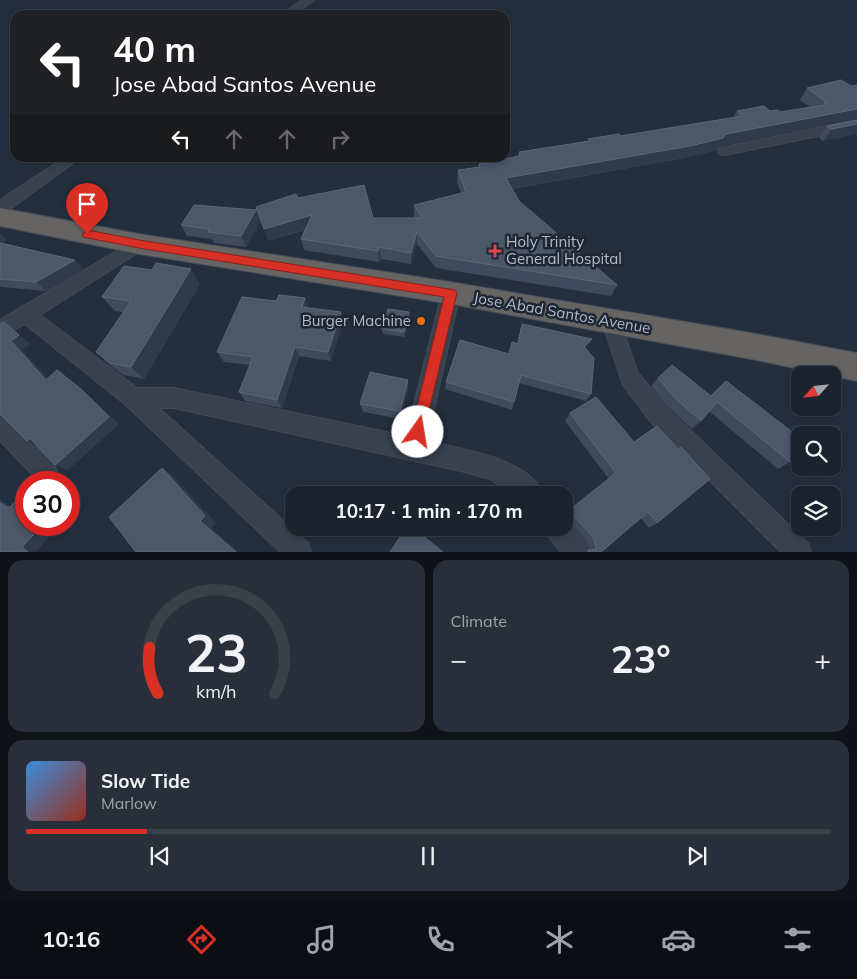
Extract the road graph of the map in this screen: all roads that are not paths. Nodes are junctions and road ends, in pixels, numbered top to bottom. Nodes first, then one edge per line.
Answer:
1 (308, 0) edge
2 (293, 10) edge
3 (857, 124) edge
4 (725, 151) dead end
5 (67, 162) edge
6 (0, 208) edge
7 (0, 217) edge
8 (139, 244) junction
9 (451, 293) junction
10 (25, 314) junction
11 (611, 322) junction
12 (0, 330) edge
13 (857, 366) edge
14 (133, 398) junction
15 (0, 426) edge
16 (414, 449) junction
17 (45, 471) edge
18 (523, 486) edge
19 (564, 536) edge
20 (299, 552) edge
21 (577, 552) edge
22 (799, 552) edge

1 - 2 street
3 - 4 street
5 - 6 street
7 - 8 highway, Jose Abad Santos Avenue
8 - 9 highway, Jose Abad Santos Avenue
8 - 10 street
9 - 11 highway, Jose Abad Santos Avenue
9 - 16 street
10 - 12 street
10 - 14 street
11 - 13 highway, Jose Abad Santos Avenue
11 - 22 street
14 - 16 street
14 - 20 street
15 - 17 street
16 - 18 street
19 - 21 street

